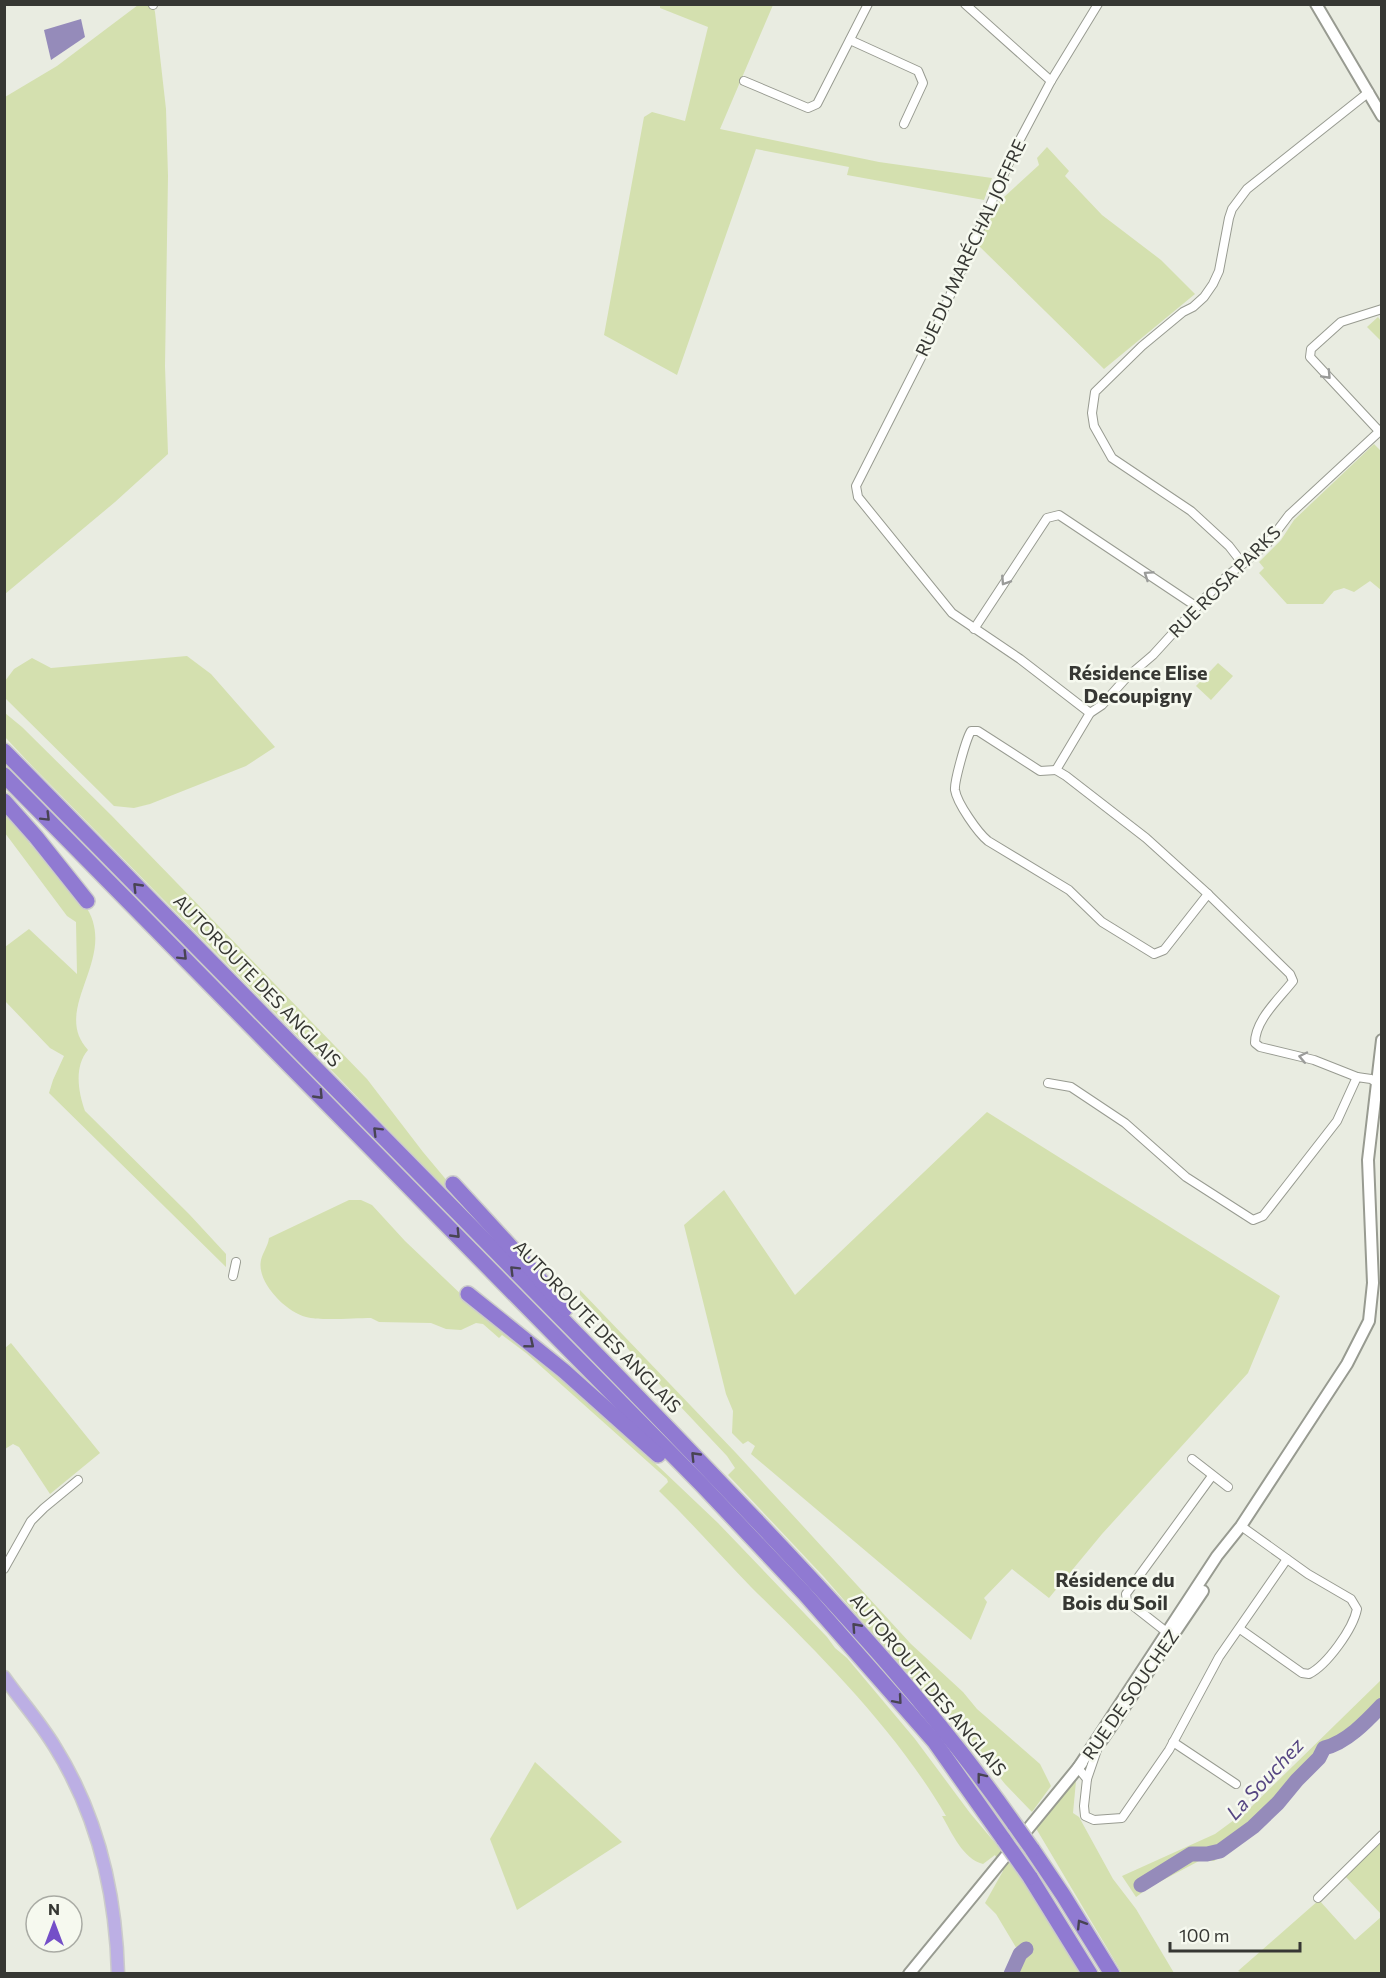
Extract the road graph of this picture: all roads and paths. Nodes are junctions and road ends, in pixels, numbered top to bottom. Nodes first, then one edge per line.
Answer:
1 (868, 4) edge
2 (965, 4) edge
3 (1098, 4) edge
4 (1316, 4) edge
5 (850, 40) junction
6 (744, 81) dead end
7 (1051, 81) junction
8 (1368, 92) junction
9 (1382, 116) edge
10 (904, 124) dead end
11 (1382, 309) edge
12 (1380, 430) edge
13 (1243, 564) junction
14 (1197, 607) junction
15 (974, 629) junction
16 (1090, 713) junction
17 (4, 750) edge
18 (1056, 770) junction
19 (4, 776) edge
20 (4, 801) edge
21 (1208, 894) junction
22 (87, 902) dead end
23 (1382, 1040) edge
24 (1357, 1077) junction
25 (1048, 1083) dead end
26 (1379, 1084) edge
27 (453, 1184) dead end
28 (236, 1262) dead end
29 (233, 1275) dead end
30 (468, 1294) dead end
31 (614, 1371) junction
32 (1192, 1459) dead end
33 (1212, 1476) junction
34 (78, 1480) dead end
35 (1228, 1487) dead end
36 (1241, 1526) junction
37 (760, 1548) junction
38 (1287, 1560) junction
39 (4, 1569) edge
40 (1240, 1629) junction
41 (1170, 1634) junction
42 (6, 1680) edge
43 (1173, 1742) junction
44 (1099, 1744) junction
45 (1078, 1768) junction
46 (1087, 1779) junction
47 (1236, 1784) dead end
48 (1382, 1835) edge
49 (1318, 1898) dead end
50 (118, 1974) edge
51 (909, 1974) edge
52 (1090, 1974) edge
53 (1112, 1974) edge

1 - 5 street
2 - 7 street
3 - 7 street, RUE DU MARÉCHAL JOFFRE
4 - 8 main road
5 - 6 street
5 - 10 street
7 - 15 street, RUE DU MARÉCHAL JOFFRE
8 - 9 main road
8 - 13 street
11 -> 12 street
12 - 13 street, RUE ROSA PARKS
13 - 14 street, RUE ROSA PARKS
14 -> 15 street
14 - 16 street, RUE ROSA PARKS
15 - 16 street
16 - 18 street, RUE ROSA PARKS
31 -> 17 highway, AUTOROUTE DES ANGLAIS
18 - 21 street
18 - 21 street
19 -> 37 highway, AUTOROUTE DES ANGLAIS
20 - 22 highway
24 -> 21 street
23 - 26 main road, RUE DE SOUCHEZ
24 - 25 street
24 - 26 street
26 - 36 main road, RUE DE SOUCHEZ
27 - 31 highway
28 - 29 street
30 -> 37 highway
53 -> 31 highway, AUTOROUTE DES ANGLAIS, bridge
32 - 33 street
33 - 35 street
33 - 41 street
34 - 39 street
36 - 38 street
36 - 41 main road, RUE DE SOUCHEZ
37 -> 52 highway, AUTOROUTE DES ANGLAIS, bridge
38 - 40 street
38 - 40 street
40 - 43 street
41 - 44 main road, RUE DE SOUCHEZ
41 - 45 main road, RUE DE SOUCHEZ
42 - 50 main road
43 - 46 street
43 - 47 street
44 - 45 main road, RUE DE SOUCHEZ
44 - 46 street
45 - 46 street
45 - 51 main road
48 - 49 street

